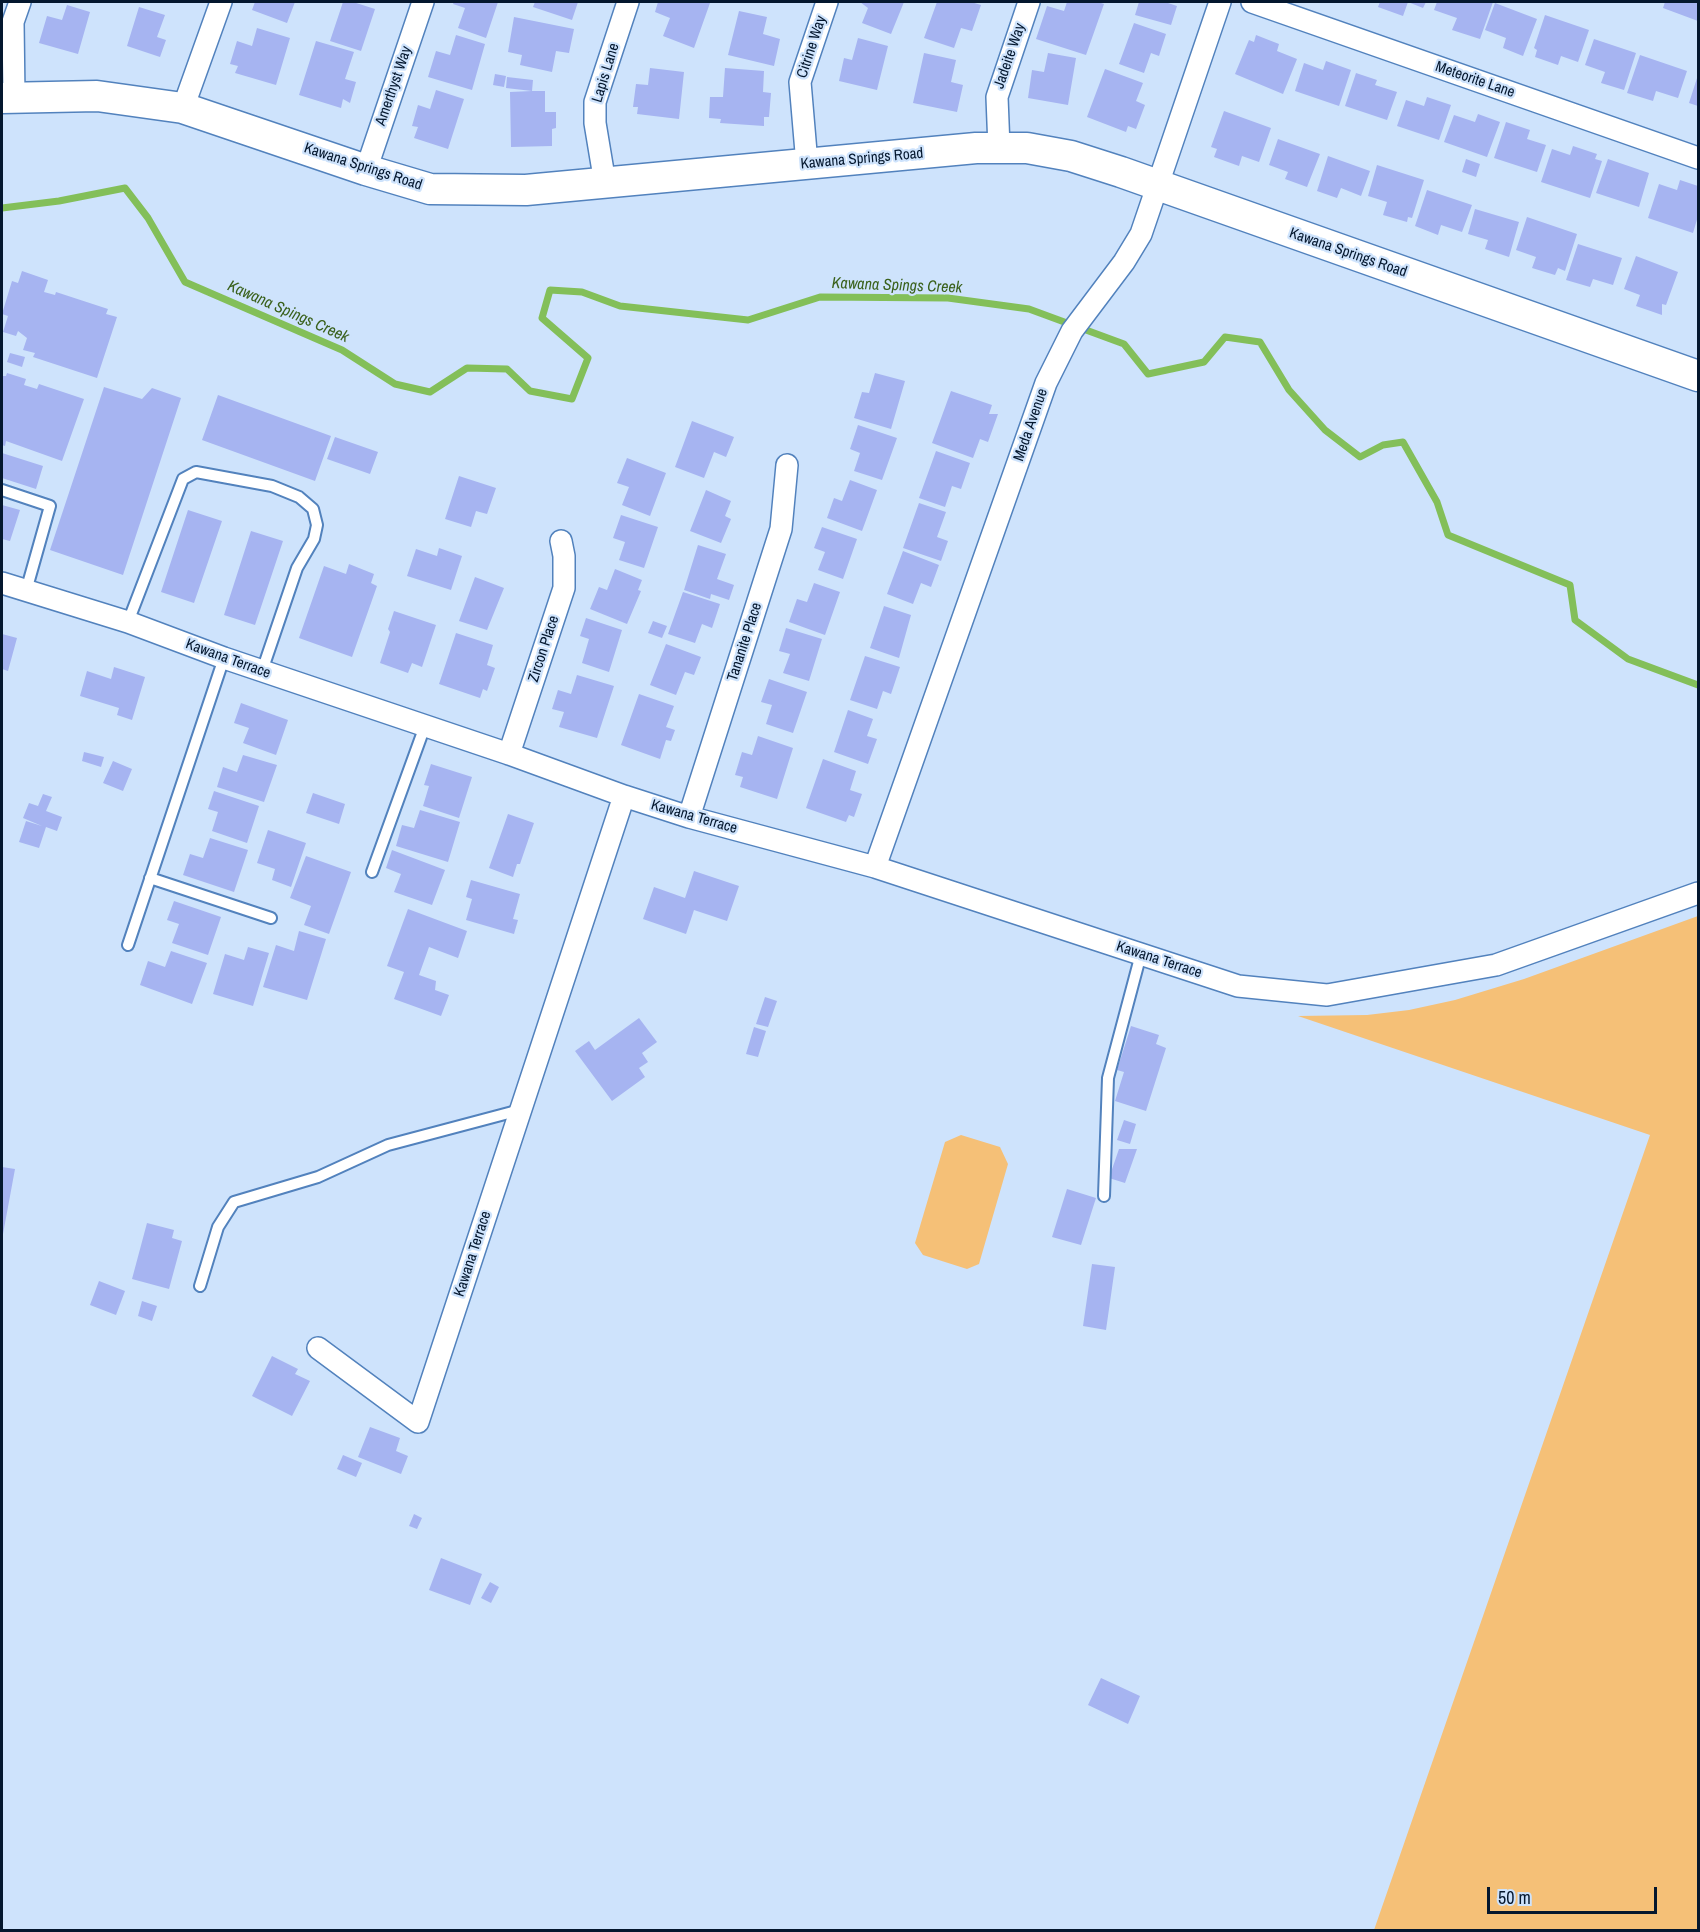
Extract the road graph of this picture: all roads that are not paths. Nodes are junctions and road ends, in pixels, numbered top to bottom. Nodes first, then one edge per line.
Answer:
1 (20, 2) edge
2 (221, 2) edge
3 (423, 2) edge
4 (628, 2) edge
5 (827, 2) edge
6 (1029, 2) edge
7 (1220, 2) edge
8 (1252, 2) edge
9 (8, 97) edge
10 (183, 108) junction
11 (999, 148) junction
12 (1698, 158) edge
13 (807, 164) junction
14 (366, 170) junction
15 (605, 183) junction
16 (1158, 186) junction
17 (1697, 372) edge
18 (787, 465) dead end
19 (2, 490) edge
20 (561, 541) dead end
21 (2, 583) edge
22 (26, 591) junction
23 (129, 622) junction
24 (224, 658) junction
25 (262, 671) junction
26 (425, 726) junction
27 (509, 754) junction
28 (624, 796) junction
29 (689, 817) junction
30 (875, 867) junction
31 (372, 872) dead end
32 (150, 878) junction
33 (1698, 893) edge
34 (271, 918) dead end
35 (128, 945) dead end
36 (1142, 954) junction
37 (521, 1110) junction
38 (1104, 1196) dead end
39 (200, 1286) dead end
40 (318, 1348) dead end

1 - 9 street
2 - 10 street
3 - 14 street, Amerthyst Way
4 - 15 street, Lapis Lane
5 - 13 street, Citrine Way
6 - 11 street, Jadeite Way
7 - 16 street, Meda Avenue
8 - 12 street, Meteorite Lane
9 - 10 street, Kawana Springs Road
10 - 14 street, Kawana Springs Road
11 - 13 street, Kawana Springs Road
11 - 16 street, Kawana Springs Road
13 - 15 street, Kawana Springs Road
14 - 15 street, Kawana Springs Road
16 - 17 street, Kawana Springs Road
16 - 30 street, Meda Avenue
18 - 29 street, Tananite Place
19 - 22 lane
20 - 27 street, Zircon Place
21 - 22 street, Kawana Terrace
22 - 23 street, Kawana Terrace
23 - 24 street, Kawana Terrace
23 - 25 lane
24 - 25 street, Kawana Terrace
24 - 32 lane
25 - 26 street, Kawana Terrace
26 - 27 street, Kawana Terrace
26 - 31 lane
27 - 28 street, Kawana Terrace
28 - 29 street, Kawana Terrace
28 - 37 street, Kawana Terrace
29 - 30 street, Kawana Terrace
30 - 36 street, Kawana Terrace
32 - 34 lane
32 - 35 lane
33 - 36 street, Kawana Terrace
36 - 38 lane
37 - 39 lane
37 - 40 street, Kawana Terrace

